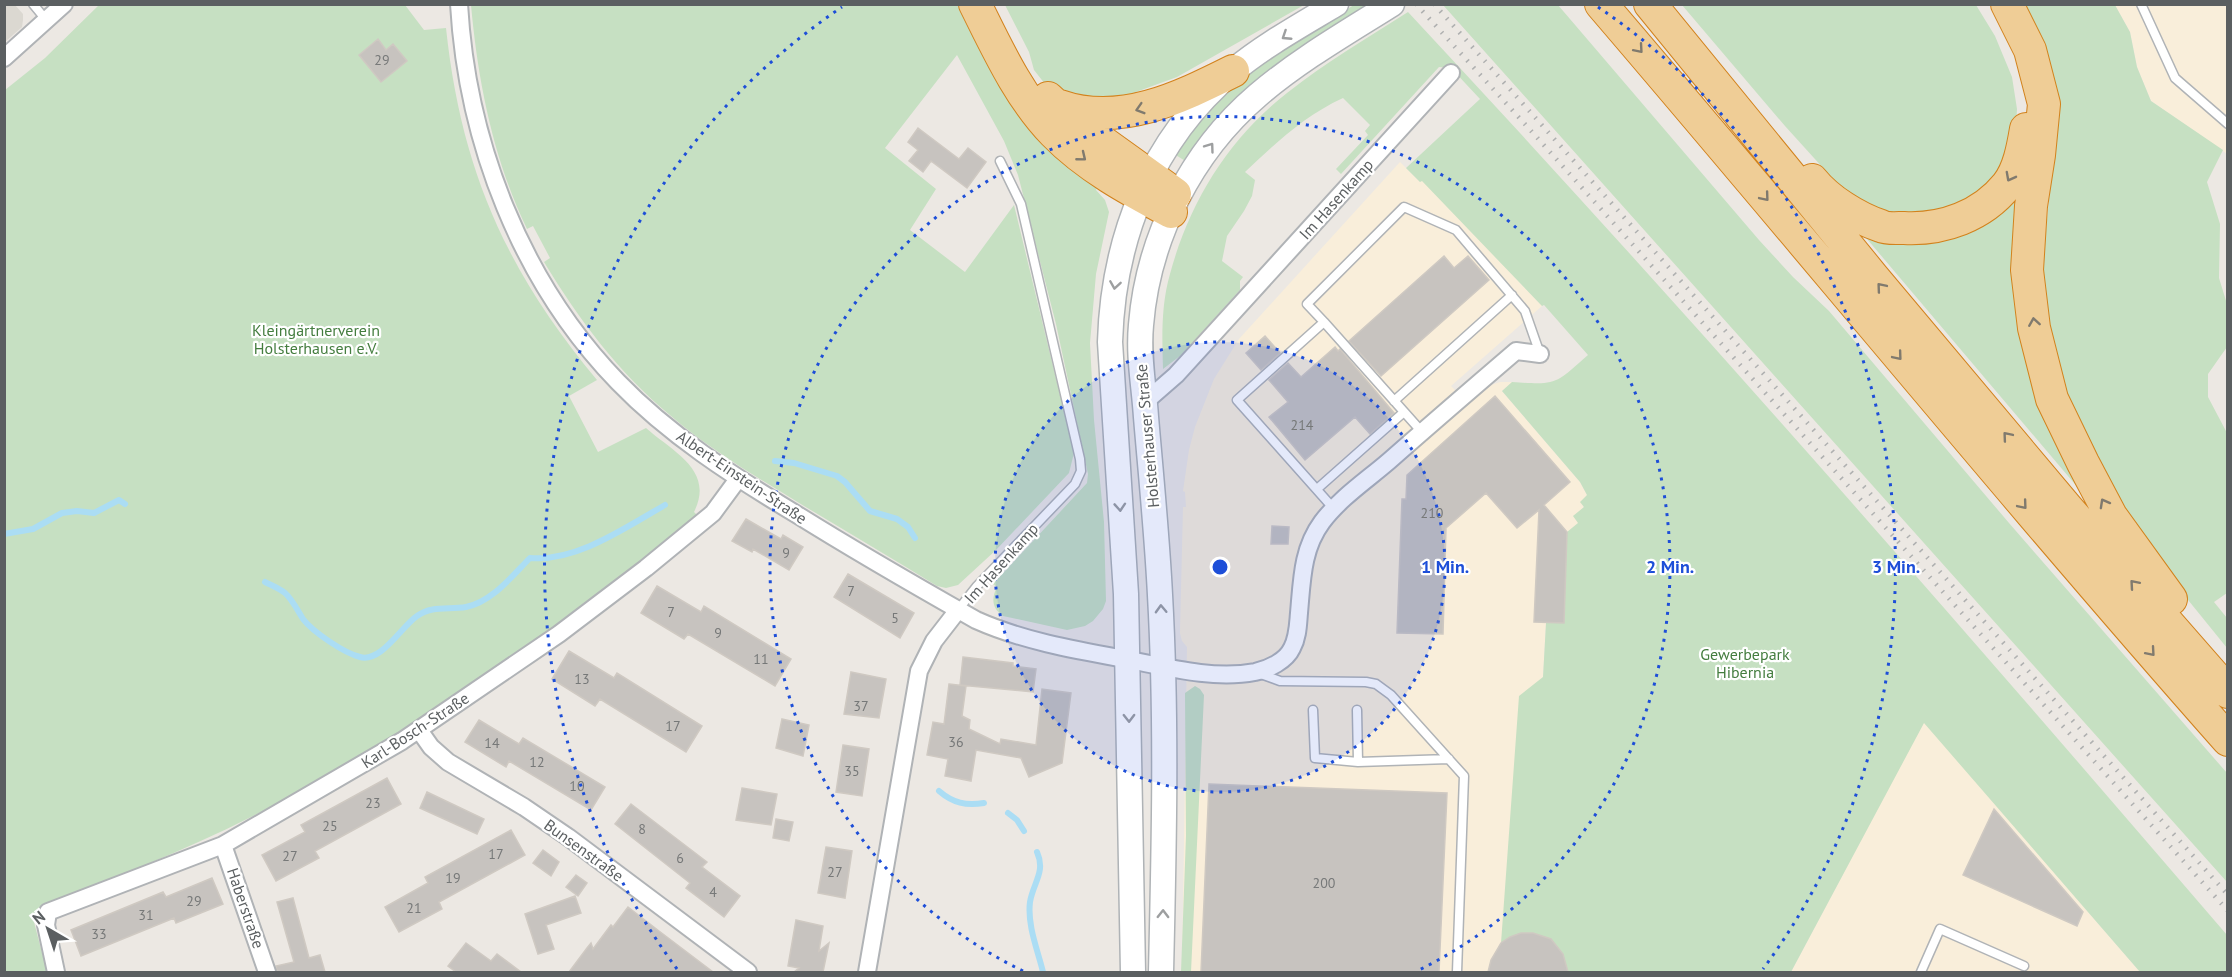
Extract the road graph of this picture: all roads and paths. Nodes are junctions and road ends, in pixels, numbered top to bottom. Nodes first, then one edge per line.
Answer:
1 (33, 4) edge
2 (64, 4) edge
3 (459, 4) edge
4 (975, 4) edge
5 (991, 4) edge
6 (1336, 4) edge
7 (1392, 4) edge
8 (1601, 4) edge
9 (1650, 4) edge
10 (1989, 4) edge
11 (2007, 4) edge
12 (2141, 4) edge
13 (46, 21) junction
14 (1675, 34) junction
15 (4, 58) edge
16 (1233, 71) junction
17 (1451, 73) dead end
18 (1053, 104) junction
19 (2228, 124) edge
20 (1000, 161) dead end
21 (1145, 186) junction
22 (1175, 204) junction
23 (1512, 295) junction
24 (1324, 322) junction
25 (1540, 354) joint
26 (1394, 401) junction
27 (1145, 402) junction
28 (1404, 412) junction
29 (1422, 432) junction
30 (738, 478) junction
31 (1317, 489) junction
32 (1334, 509) junction
33 (958, 610) junction
34 (1127, 660) junction
35 (1163, 667) junction
36 (2228, 667) edge
37 (1255, 672) junction
38 (2228, 692) edge
39 (1313, 710) dead end
40 (1357, 710) dead end
41 (418, 730) junction
42 (2228, 740) edge
43 (1449, 759) junction
44 (1358, 762) junction
45 (223, 845) junction
46 (2024, 966) dead end
47 (56, 972) edge
48 (267, 972) edge
49 (748, 972) edge
50 (867, 972) edge
51 (1133, 972) edge
52 (1161, 972) edge
53 (1457, 972) edge
54 (1922, 972) edge

1 - 13 lane
2 - 13 street
3 - 30 street, Albert-Einstein-Straße
4 -> 21 highway
5 - 18 highway
6 -> 16 main road, Holsterhauser Straße
22 -> 7 main road, Holsterhauser Straße
8 -> 42 highway
9 - 14 highway
10 -> 14 highway
36 -> 11 highway
12 - 19 lane
13 - 15 street
38 -> 14 highway
16 -> 18 highway
16 - 21 main road, Holsterhauser Straße
17 - 27 street, Im Hasenkamp
18 - 21 highway
20 - 33 lane, Im Hasenkamp
21 - 22 highway
21 -> 34 main road, Holsterhauser Straße
22 - 27 main road, Holsterhauser Straße
23 - 24 lane
23 - 25 lane
23 - 26 lane
24 - 26 lane
24 - 31 lane
25 - 29 street
26 - 28 lane
35 -> 27 main road, Holsterhauser Straße
28 - 29 lane
28 - 31 lane
29 - 32 street
30 - 33 street, Albert-Einstein-Straße
30 - 41 street, Karl-Bosch-Straße
31 - 32 lane
32 - 37 street
33 - 34 street, Albert-Einstein-Straße
33 - 50 street, Im Hasenkamp
34 - 35 street, Albert-Einstein-Straße
34 -> 51 main road, Holsterhauser Straße
35 - 37 street, Albert-Einstein-Straße
52 -> 35 main road, Holsterhauser Straße
37 - 43 lane
39 - 44 lane
40 - 44 lane
41 - 45 street, Karl-Bosch-Straße
41 - 49 street, Bunsenstraße
43 - 44 lane
43 - 53 lane
45 - 47 street, Karl-Bosch-Straße
45 - 48 street, Haberstraße
46 - 54 lane

